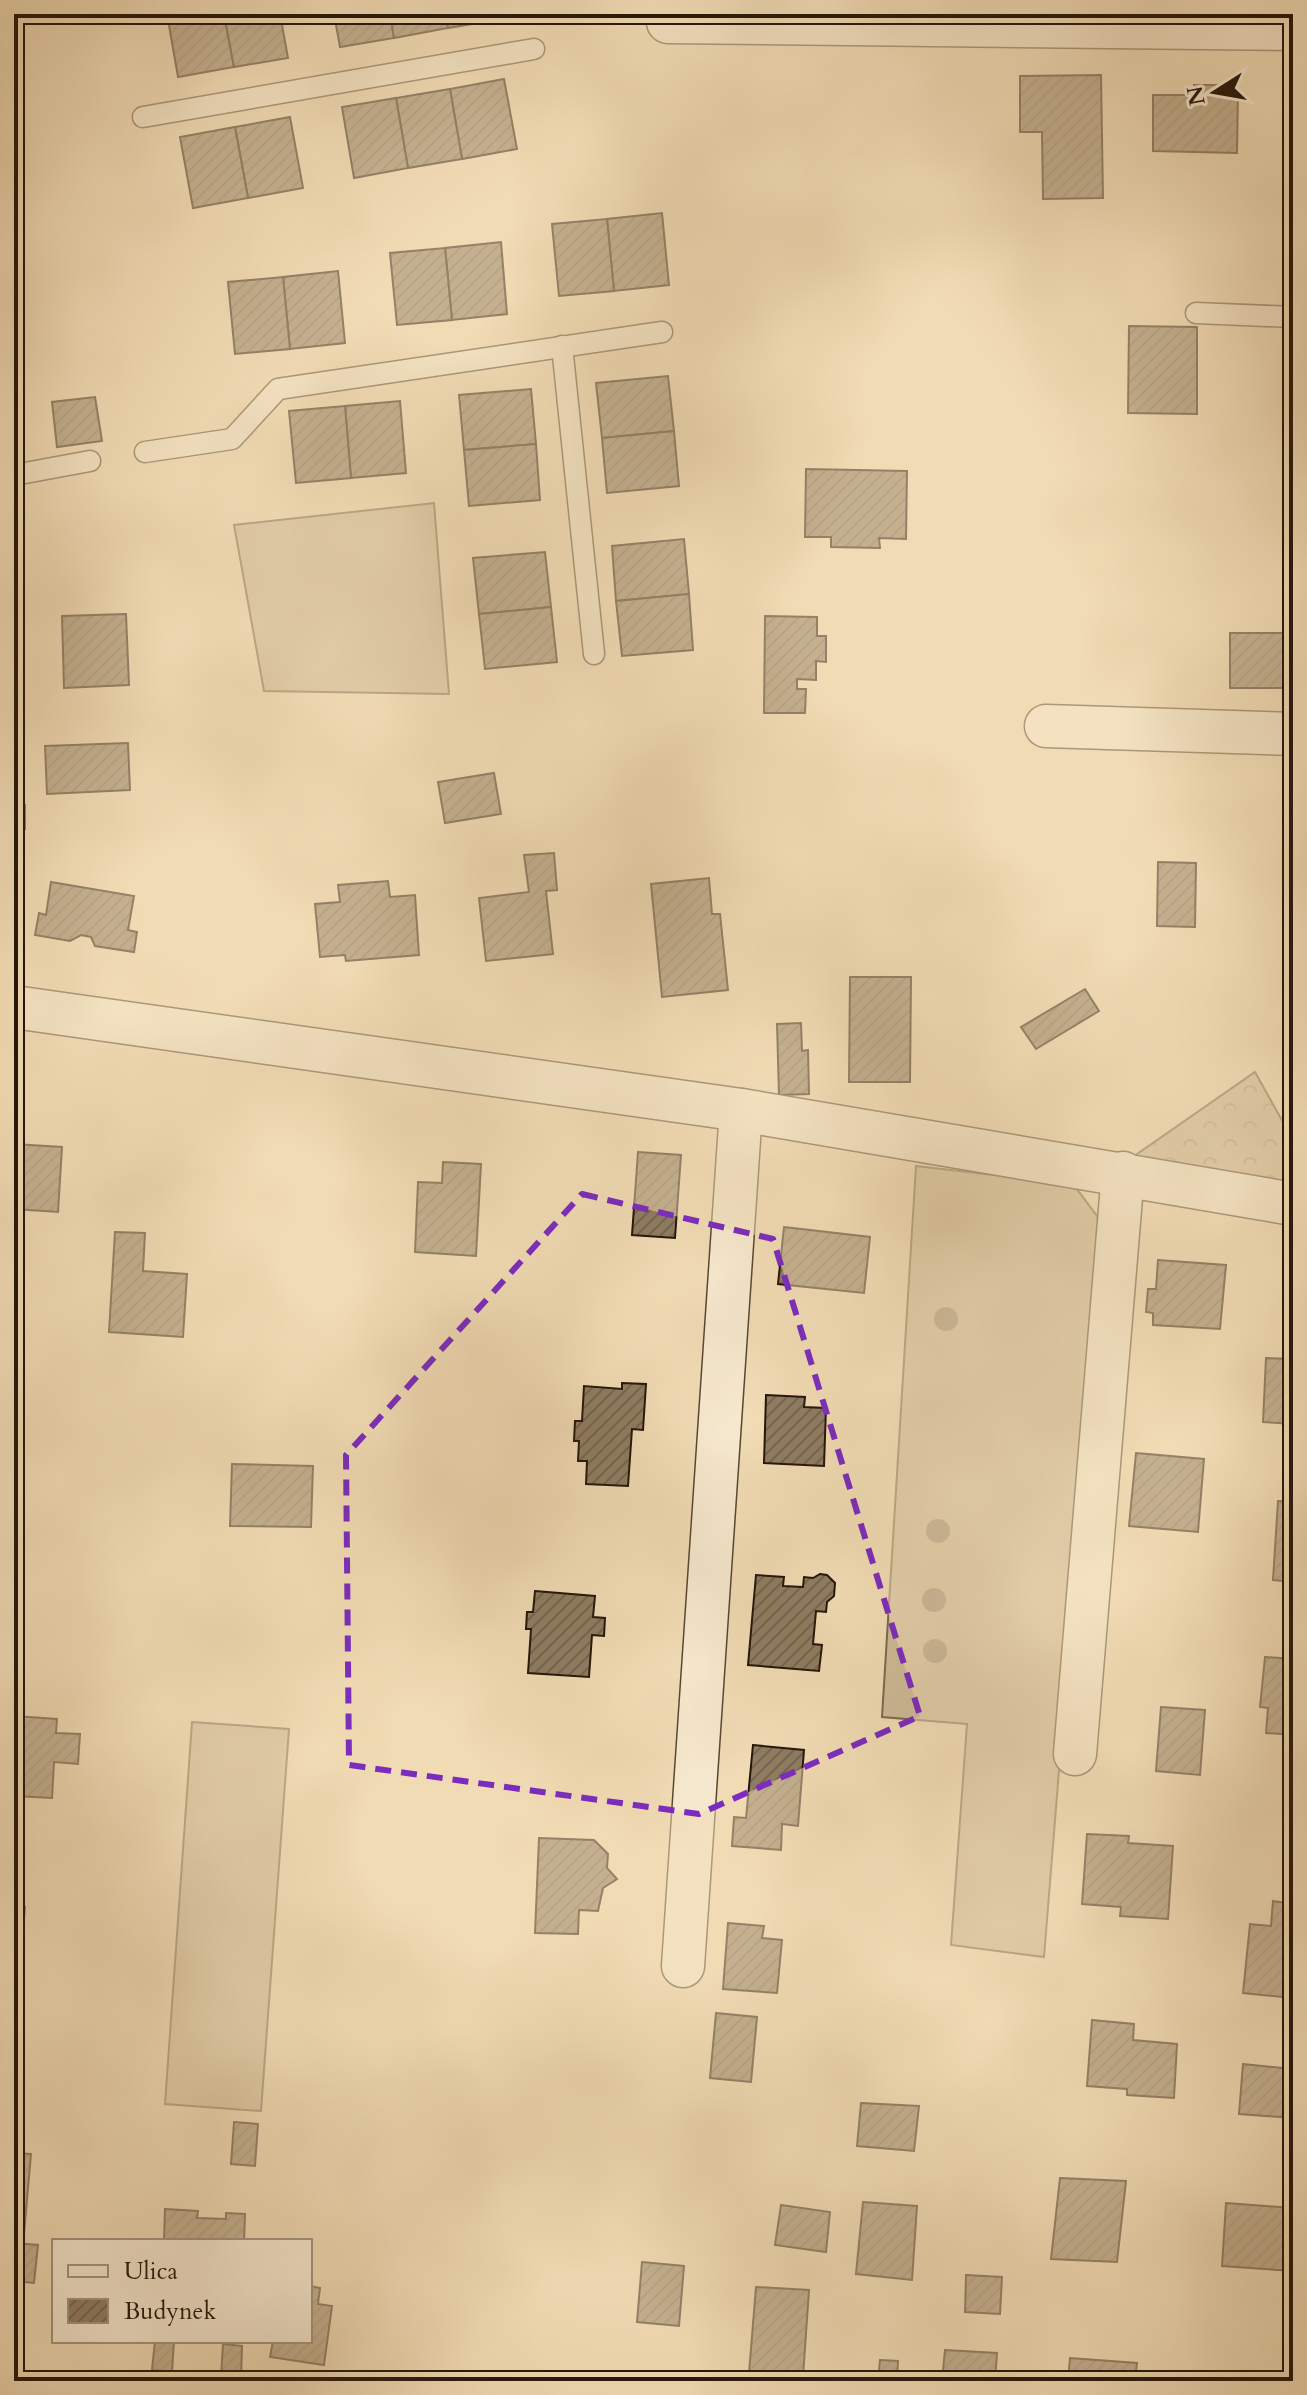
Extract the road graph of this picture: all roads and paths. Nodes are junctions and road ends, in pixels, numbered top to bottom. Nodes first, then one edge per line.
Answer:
1 (668, 22) dead end
2 (1293, 29) edge
3 (534, 49) dead end
4 (143, 117) dead end
5 (1196, 313) dead end
6 (1293, 317) edge
7 (662, 332) dead end
8 (562, 346) junction
9 (145, 452) dead end
10 (90, 461) dead end
11 (14, 475) edge
12 (594, 654) dead end
13 (1046, 726) dead end
14 (1293, 734) edge
15 (14, 1007) edge
16 (741, 1110) junction
17 (1123, 1173) junction
18 (1293, 1204) edge
19 (1075, 1754) dead end
20 (683, 1966) dead end

1 - 2 street
3 - 4 lane
5 - 6 lane
7 - 8 lane
8 - 9 lane
8 - 12 lane
10 - 11 lane
13 - 14 street
15 - 16 street
16 - 17 street
16 - 20 street
17 - 18 street
17 - 19 street

